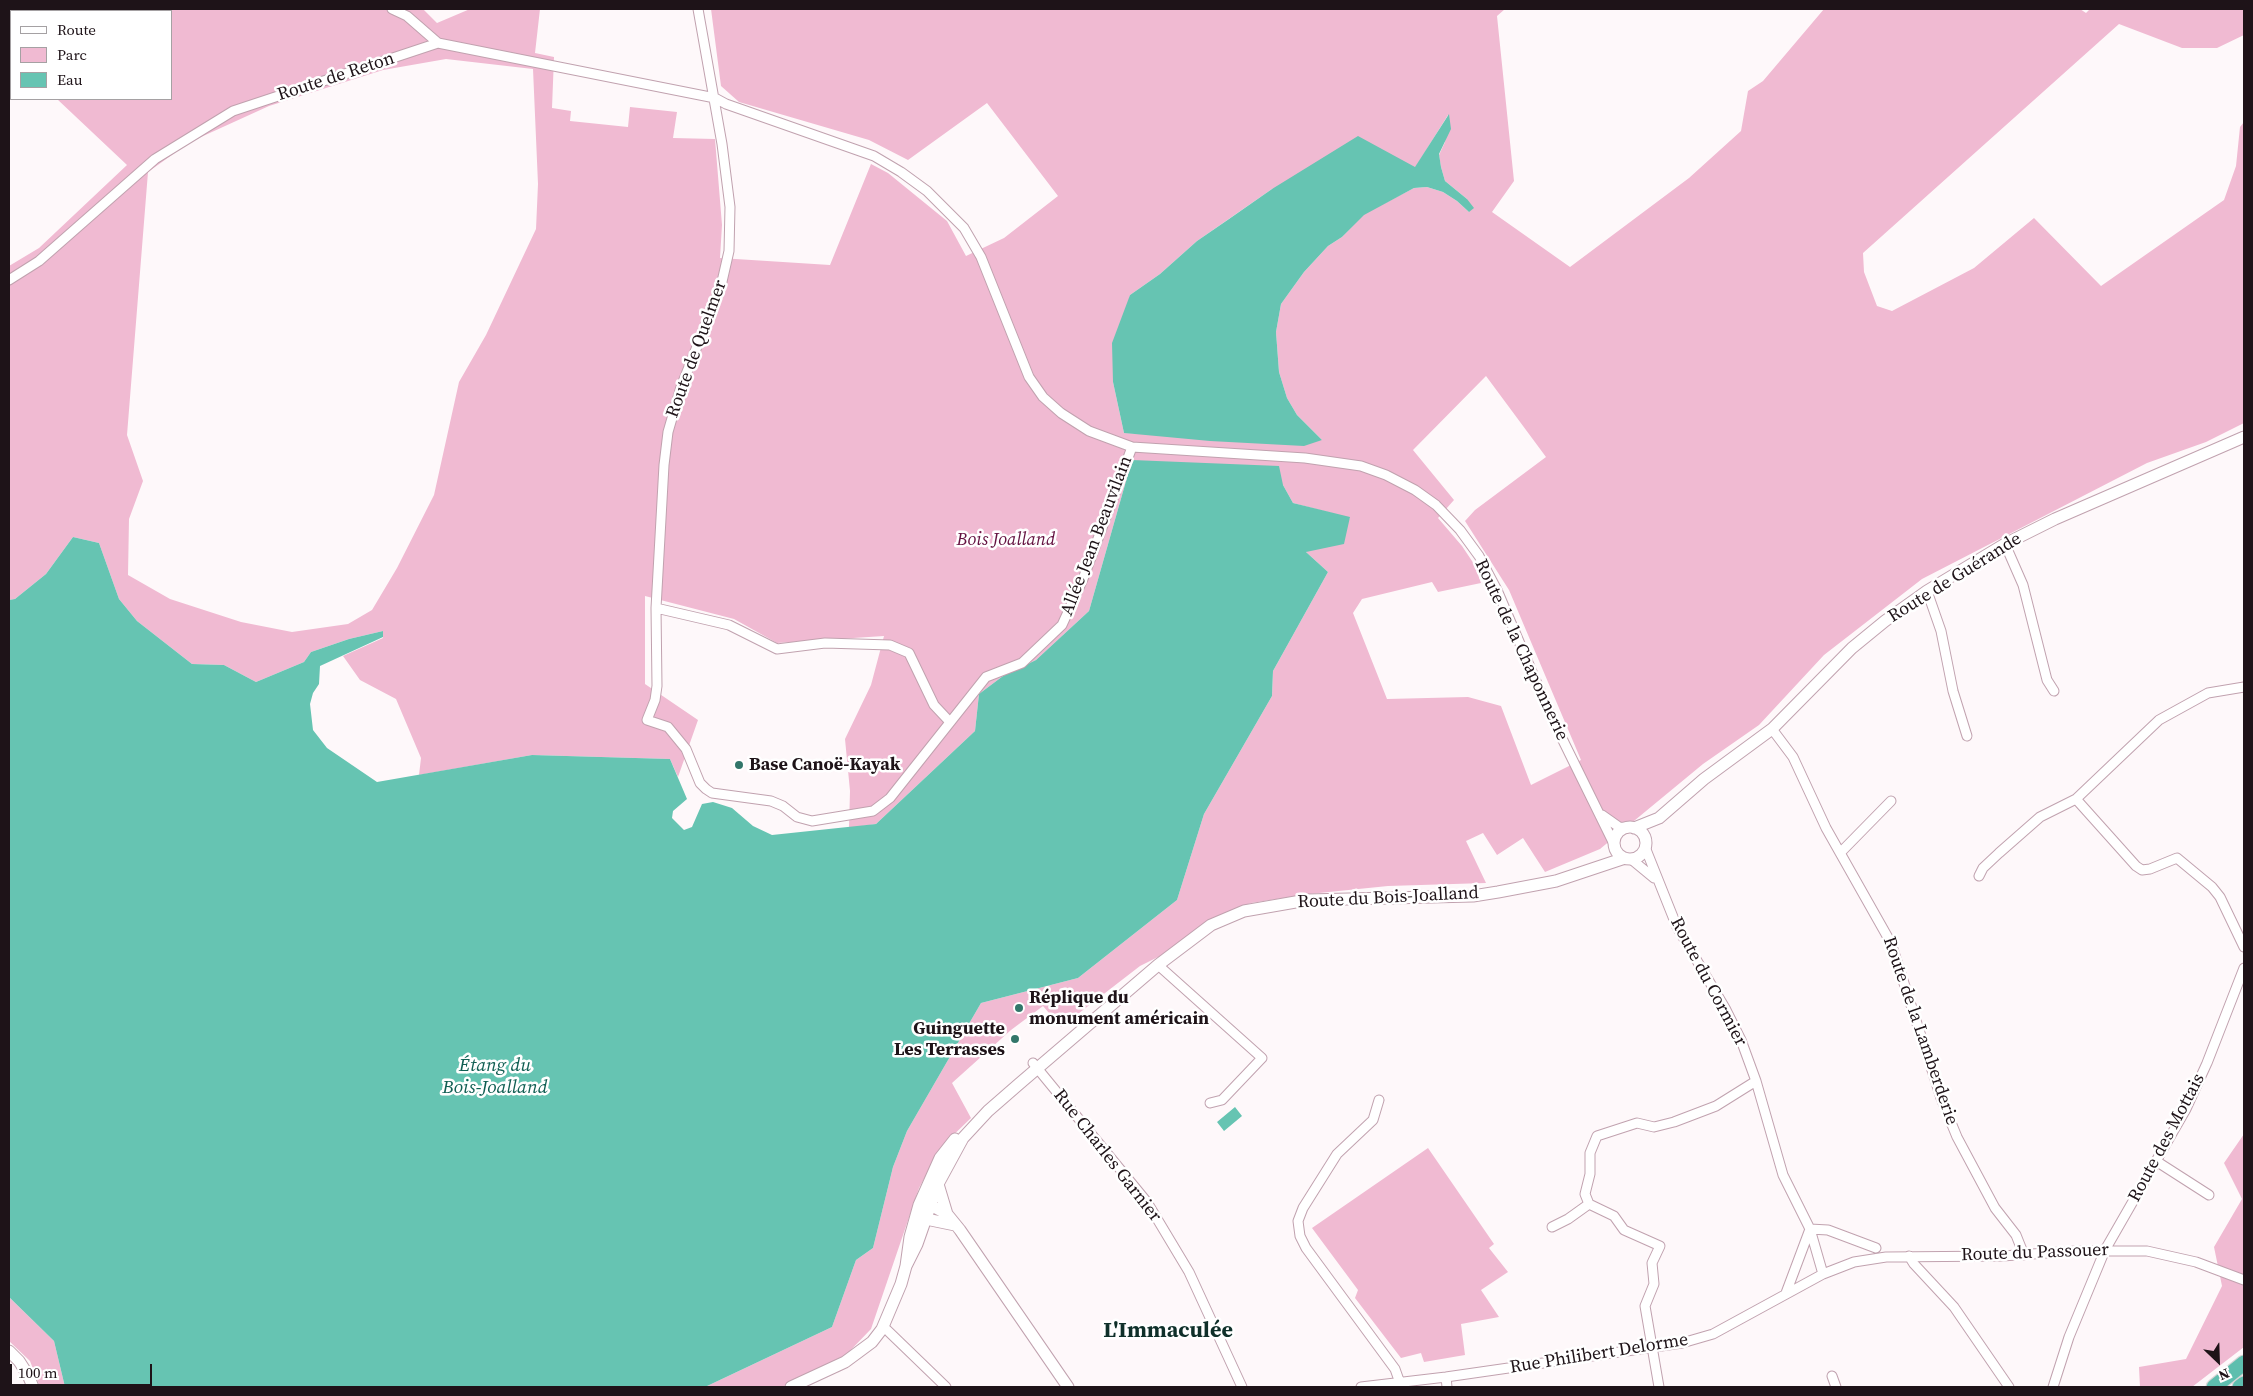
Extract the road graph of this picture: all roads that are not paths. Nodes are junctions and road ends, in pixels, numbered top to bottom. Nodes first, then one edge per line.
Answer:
1 (392, 9) edge
2 (698, 9) edge
3 (438, 43) junction
4 (715, 98) junction
5 (9, 280) edge
6 (2244, 437) edge
7 (1132, 447) junction
8 (2005, 544) junction
9 (1927, 591) junction
10 (656, 608) junction
11 (2244, 687) edge
12 (2054, 691) dead end
13 (647, 720) joint
14 (949, 721) junction
15 (1772, 729) junction
16 (1967, 736) dead end
17 (2076, 798) junction
18 (1891, 801) dead end
19 (1598, 812) junction
20 (1659, 818) junction
21 (1630, 828) junction
22 (1646, 844) junction
23 (1615, 845) junction
24 (1840, 853) junction
25 (1628, 859) junction
26 (1587, 872) junction
27 (1978, 876) dead end
28 (1657, 880) junction
29 (2244, 947) edge
30 (1158, 965) junction
31 (2244, 968) edge
32 (1124, 994) junction
33 (1035, 1066) junction
34 (1756, 1081) junction
35 (1379, 1100) dead end
36 (1210, 1103) dead end
37 (2156, 1161) junction
38 (934, 1181) junction
39 (2209, 1195) dead end
40 (1589, 1204) junction
41 (925, 1206) junction
42 (948, 1214) junction
43 (926, 1219) junction
44 (955, 1225) junction
45 (1552, 1226) dead end
46 (1810, 1229) junction
47 (1876, 1248) dead end
48 (2105, 1250) junction
49 (2024, 1255) junction
50 (1909, 1256) junction
51 (906, 1266) junction
52 (1823, 1274) junction
53 (2244, 1280) edge
54 (1786, 1293) junction
55 (882, 1329) junction
56 (1653, 1346) junction
57 (9, 1351) edge
58 (2244, 1363) edge
59 (1832, 1376) dead end
60 (1446, 1377) junction
61 (1400, 1383) junction
62 (2244, 1384) edge
63 (33, 1387) edge
64 (791, 1387) edge
65 (946, 1387) edge
66 (1068, 1387) edge
67 (1242, 1387) edge
68 (1360, 1387) edge
69 (1447, 1387) edge
70 (1660, 1387) edge
71 (1836, 1387) edge
72 (2009, 1387) edge
73 (2053, 1387) edge
74 (2214, 1387) edge
75 (2240, 1387) edge

1 - 3 street
2 - 4 street, Route de Quelmer
3 - 4 street, Route de Reton
3 - 5 street, Route de Reton
4 - 7 street, Route de la Chaponnerie
4 - 10 street, Route de Quelmer
6 - 8 street, Route de Guérande
7 - 14 street, Allée Jean Beauvilain
7 - 19 street, Route de la Chaponnerie
8 - 9 street, Route de Guérande
8 - 12 street
9 - 15 street, Route de Guérande
9 - 16 street
10 - 13 street, Route de Quelmer
10 - 14 street
11 - 17 street
13 - 14 street, Allée Jean Beauvilain
15 - 20 street, Route de Guérande
15 - 24 street, Route de la Lamberderie
17 - 27 street
17 - 29 street
18 - 24 street
19 - 21 street
19 - 23 street, Route de la Chaponnerie
20 - 21 street, Route de Guérande
20 - 22 street, Route de Guérande
21 - 22 street
21 - 23 street
22 - 25 street
22 - 28 street, Route du Cormier
23 - 25 street
23 - 26 street, Route du Bois-Joalland
24 - 49 street, Route de la Lamberderie
25 - 26 street, Route du Bois-Joalland
25 - 28 street
26 - 30 street, Route du Bois-Joalland
28 - 34 street, Route du Cormier
30 - 32 street, Route du Bois-Joalland
30 - 36 street
31 - 37 street, Route des Mottais
32 - 33 street, Route du Bois-Joalland
32 - 33 street, Route du Bois-Joalland
33 - 38 street, Route du Bois-Joalland
33 - 67 street, Rue Charles Garnier
34 - 40 street
34 - 46 street, Route du Cormier
35 - 61 street
37 - 39 street
37 - 48 street, Route des Mottais
38 - 41 street, Route du Bois-Joalland
38 - 42 street
40 - 45 street
40 - 56 street
41 - 42 street
41 - 43 street
41 - 51 street, Route du Bois-Joalland
42 - 44 street
43 - 44 street
43 - 51 street, Route du Bois-Joalland
44 - 66 street
46 - 47 street
46 - 52 street, Route du Cormier
46 - 54 street
48 - 49 street, Route du Passouer
48 - 53 street, Route du Passouer
48 - 73 street, Route des Mottais
49 - 50 street, Route du Passouer
50 - 52 street, Route du Passouer
50 - 72 street
51 - 55 street, Route du Bois-Joalland
52 - 54 street, Rue Philibert Delorme
54 - 56 street, Rue Philibert Delorme
55 - 64 street, Route du Bois-Joalland
55 - 65 street
56 - 60 street, Rue Philibert Delorme
56 - 70 street
57 - 63 street
58 - 74 highway
59 - 71 street
60 - 61 street, Rue Philibert Delorme
60 - 69 street
61 - 68 street, Rue Philibert Delorme
62 - 75 highway

